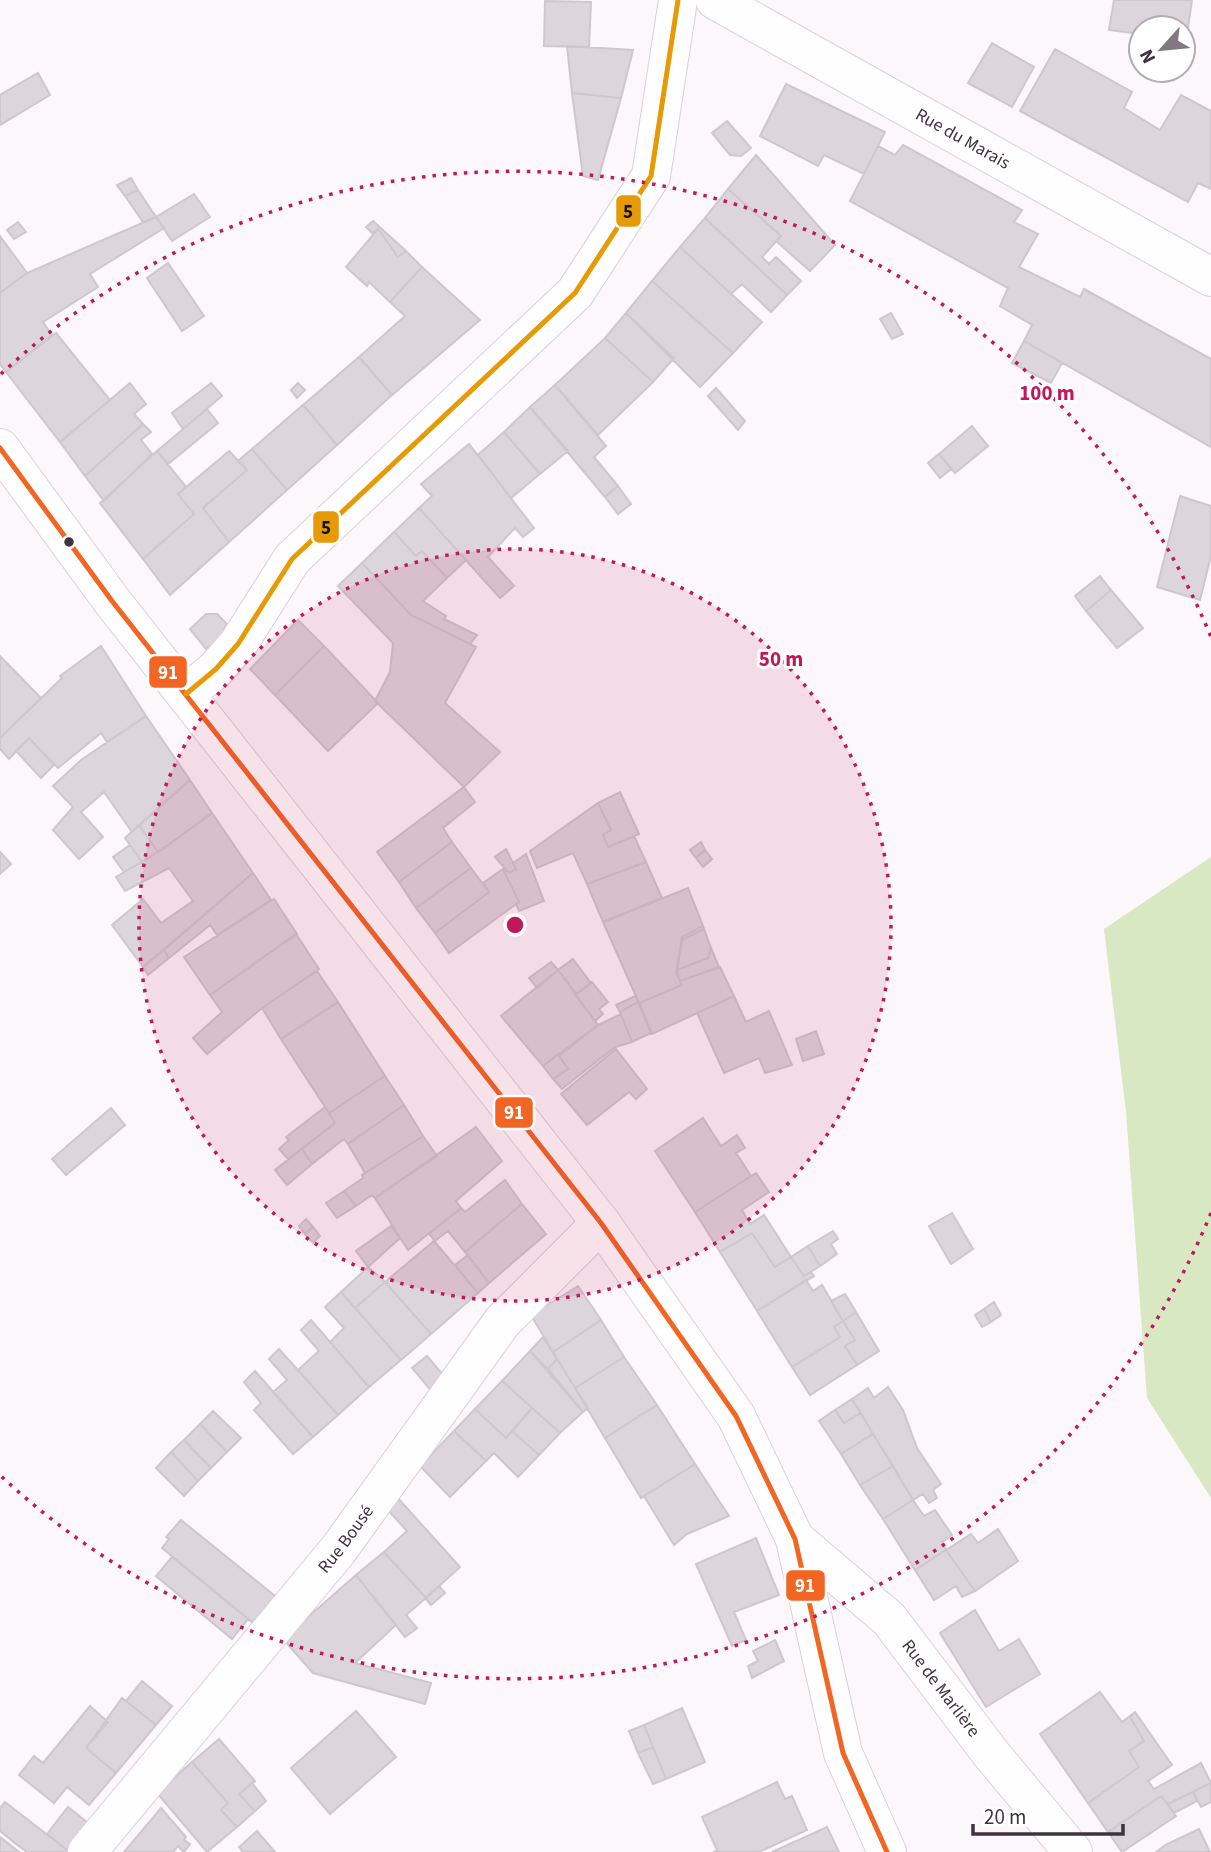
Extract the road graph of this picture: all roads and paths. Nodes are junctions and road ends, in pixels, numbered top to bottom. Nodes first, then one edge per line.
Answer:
1 (678, 0) edge
2 (715, 0) edge
3 (1211, 277) edge
4 (0, 448) edge
5 (186, 694) junction
6 (600, 1223) junction
7 (794, 1539) junction
8 (87, 1852) edge
9 (887, 1852) edge
10 (1073, 1852) edge

1 - 5 street
2 - 3 street, Rue du Marais
4 - 5 street
5 - 6 street
6 - 7 street
6 - 8 street, Rue Bousé
7 - 9 street
7 - 10 street, Rue de Marlière

